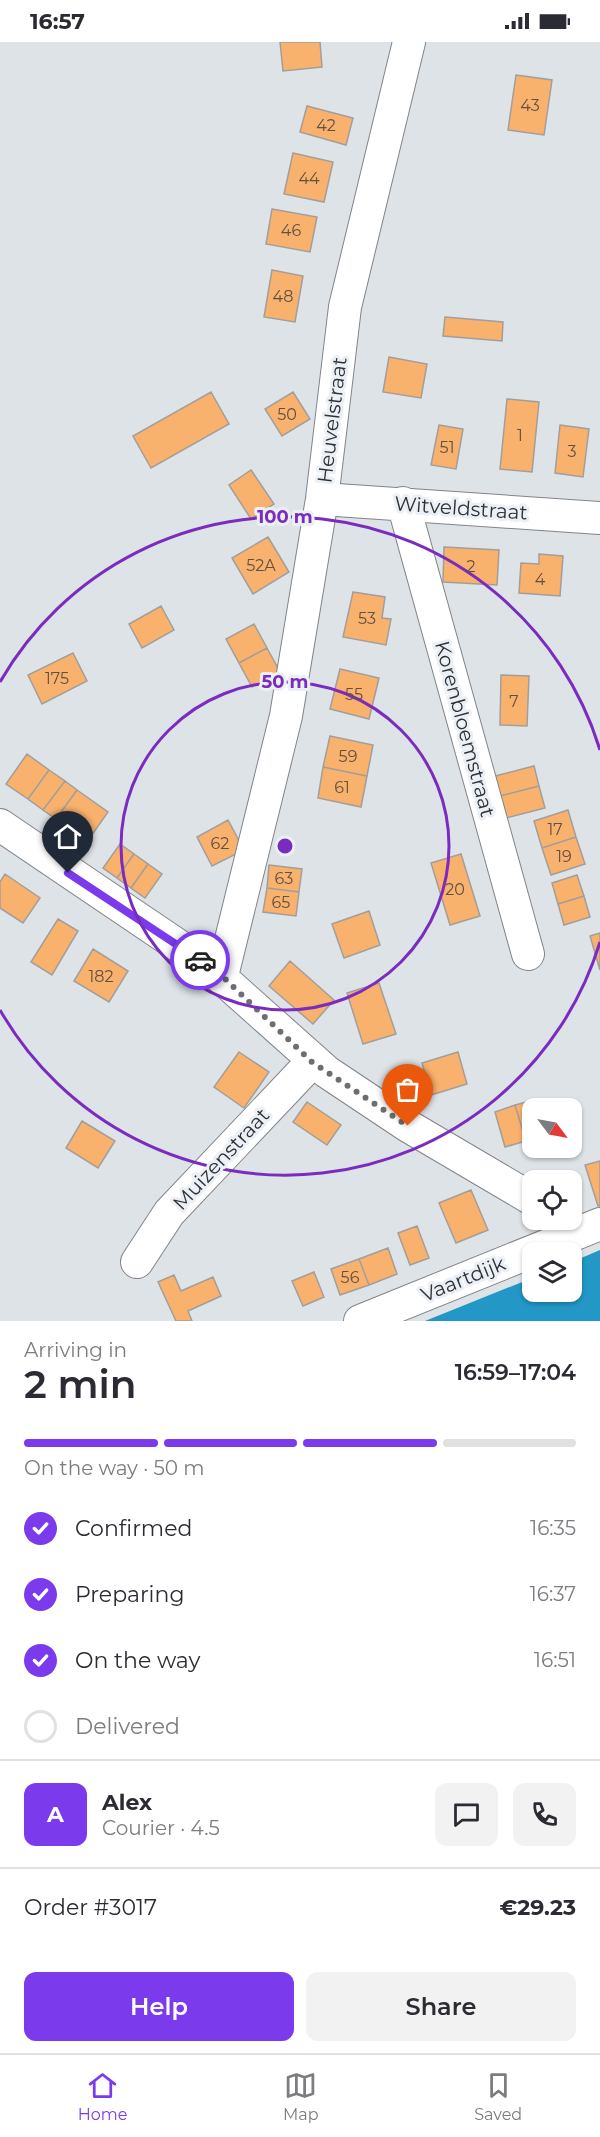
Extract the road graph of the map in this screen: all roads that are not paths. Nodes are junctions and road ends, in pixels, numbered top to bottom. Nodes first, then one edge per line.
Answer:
1 (410, 42) edge
2 (322, 499) junction
3 (403, 503) junction
4 (600, 518) edge
5 (0, 825) edge
6 (528, 954) dead end
7 (222, 976) junction
8 (312, 1062) junction
9 (522, 1193) edge
10 (584, 1225) edge
11 (136, 1262) dead end
12 (360, 1321) edge

1 - 2 street, Heuvelstraat
2 - 3 street, Witveldstraat
2 - 7 street, Heuvelstraat
3 - 4 street, Witveldstraat
3 - 6 street, Korenbloemstraat
5 - 7 street
7 - 8 street
8 - 9 street
8 - 11 street, Muizenstraat
10 - 12 street, Vaartdijk

